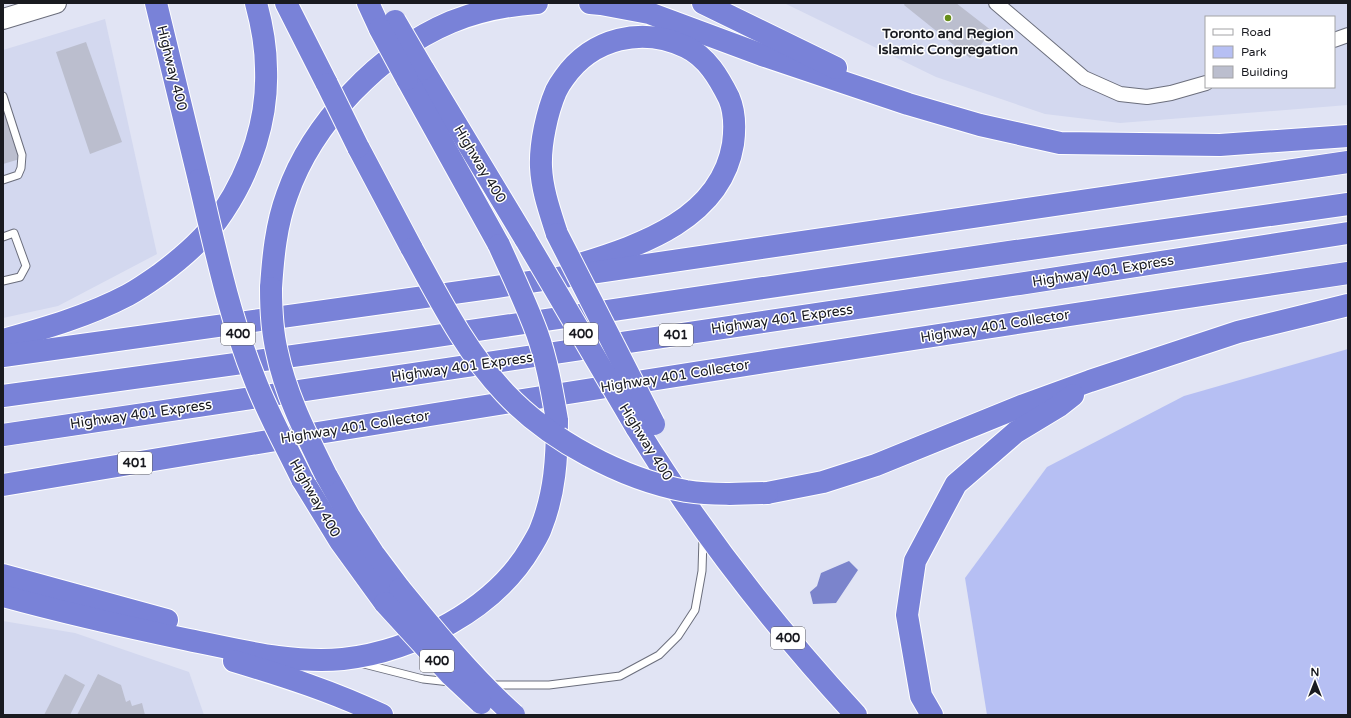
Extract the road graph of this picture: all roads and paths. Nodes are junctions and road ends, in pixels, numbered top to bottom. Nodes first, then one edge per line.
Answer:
1 (56, 3) edge
2 (156, 3) edge
3 (256, 3) edge
4 (286, 3) edge
5 (368, 3) edge
6 (380, 3) edge
7 (537, 3) edge
8 (590, 3) edge
9 (703, 3) edge
10 (996, 3) edge
11 (3, 19) edge
12 (387, 25) junction
13 (1348, 35) edge
14 (1335, 40) edge
15 (415, 74) junction
16 (1205, 83) edge
17 (3, 96) edge
18 (908, 104) junction
19 (1348, 136) edge
20 (1348, 162) edge
21 (3, 180) edge
22 (1348, 204) edge
23 (1348, 233) edge
24 (3, 237) edge
25 (1348, 272) edge
26 (3, 281) edge
27 (496, 287) junction
28 (1348, 305) edge
29 (3, 340) edge
30 (3, 356) edge
31 (1090, 381) junction
32 (3, 396) edge
33 (645, 426) junction
34 (3, 435) edge
35 (3, 485) edge
36 (697, 519) junction
37 (3, 576) edge
38 (3, 596) edge
39 (392, 596) junction
40 (97, 619) junction
41 (406, 643) junction
42 (342, 659) junction
43 (382, 715) edge
44 (495, 715) edge
45 (514, 715) edge
46 (856, 715) edge
47 (932, 715) edge

1 - 11 main road
2 - 39 highway, Highway 400 / 400, bridge
3 - 29 highway
4 - 31 highway, bridge
5 - 12 highway
6 - 12 highway
7 - 39 highway, bridge
8 - 18 highway
9 - 18 highway
10 - 16 street
12 - 15 highway, bridge
13 - 14 street
15 - 33 highway, Highway 400 / 400, bridge
15 - 41 highway, bridge
17 - 21 lane
18 - 19 highway
20 - 27 highway
22 - 32 highway, 401
23 - 34 highway, Highway 401 Express / 401
24 - 26 lane
25 - 35 highway, Highway 401 Collector / 401
27 - 30 highway
27 - 33 highway, bridge
28 - 31 highway
31 - 47 highway
33 - 36 highway
36 - 42 lane
36 - 46 highway, 400
37 - 41 highway
38 - 40 highway
39 - 44 highway, Highway 400 / 400, bridge
39 - 45 highway, bridge
40 - 42 highway
40 - 43 highway
41 - 42 highway

